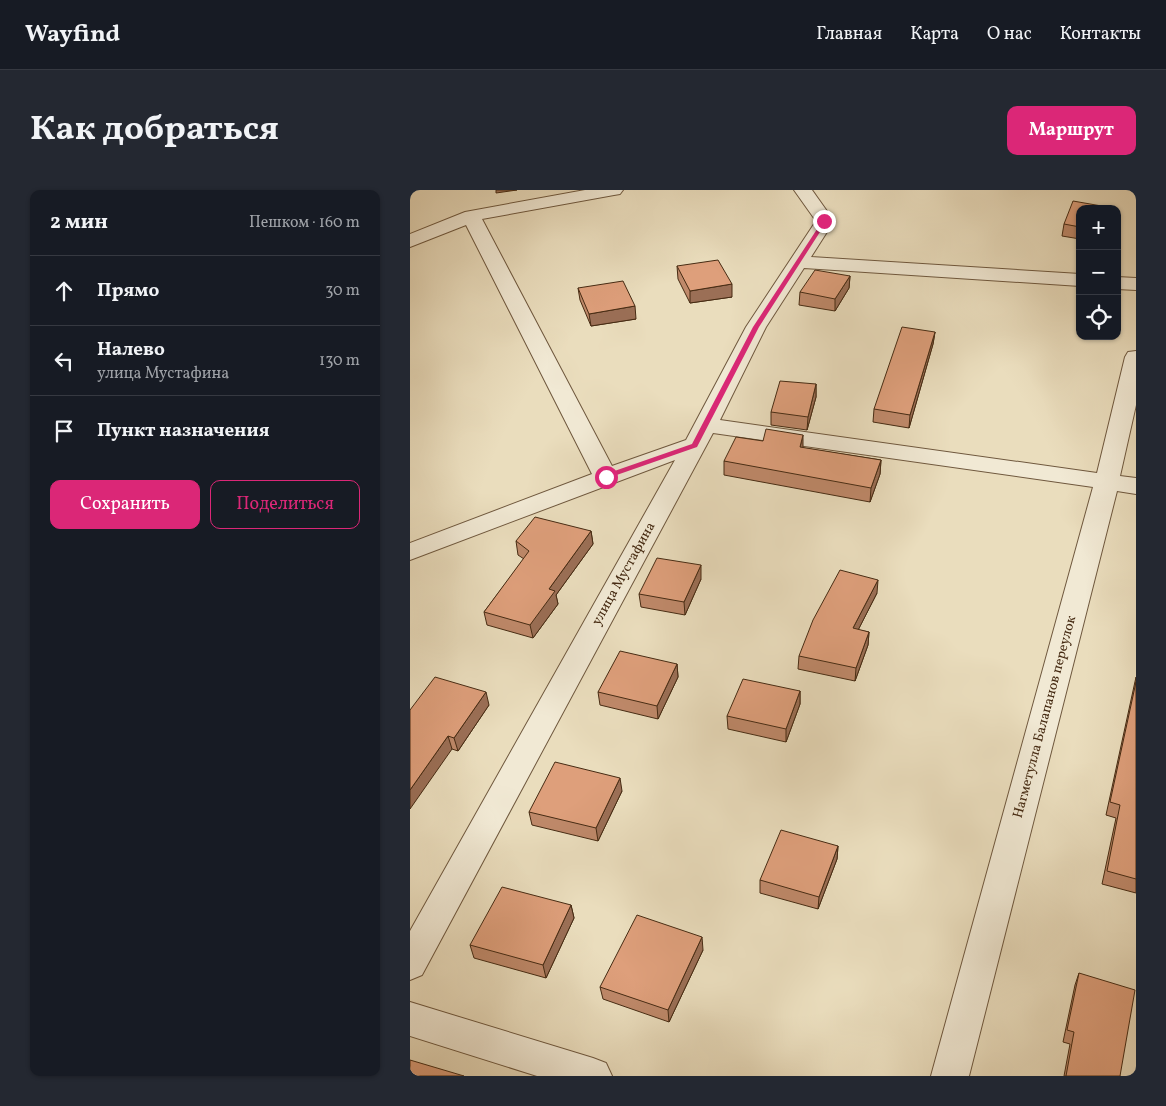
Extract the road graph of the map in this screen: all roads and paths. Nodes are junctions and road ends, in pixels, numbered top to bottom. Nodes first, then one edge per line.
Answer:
1 (614, 190) edge
2 (803, 190) edge
3 (471, 216) junction
4 (410, 240) edge
5 (798, 262) junction
6 (1076, 280) edge
7 (1121, 283) edge
8 (1136, 284) edge
9 (1136, 357) edge
10 (700, 435) junction
11 (606, 477) junction
12 (1107, 482) junction
13 (1136, 486) edge
14 (410, 552) edge
15 (410, 964) edge
16 (410, 1019) edge
17 (593, 1076) edge
18 (950, 1076) edge

1 - 3 street
2 - 5 street, улица Мустафина
3 - 4 street
3 - 11 street
5 - 6 street
5 - 10 street, улица Мустафина
7 - 8 street
9 - 12 street, Нагметулла Балапанов переулок
10 - 11 street
10 - 12 street
10 - 15 street, улица Мустафина
11 - 14 street
12 - 13 street
12 - 18 street, Нагметулла Балапанов переулок
16 - 17 street

